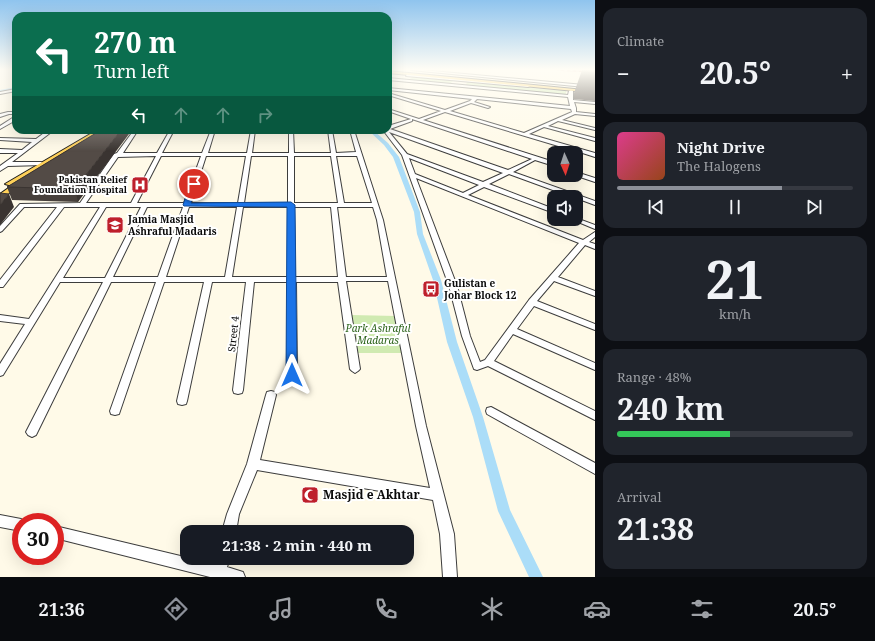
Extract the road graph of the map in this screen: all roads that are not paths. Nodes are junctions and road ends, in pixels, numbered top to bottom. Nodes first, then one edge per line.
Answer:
1 (398, 97) edge
2 (466, 97) edge
3 (554, 97) edge
4 (476, 98) junction
5 (571, 99) junction
6 (471, 102) junction
7 (595, 103) edge
8 (488, 107) dead end
9 (574, 110) junction
10 (445, 111) junction
11 (12, 113) edge
12 (392, 113) edge
13 (392, 114) edge
14 (595, 114) edge
15 (396, 115) junction
16 (0, 116) edge
17 (392, 116) edge
18 (595, 119) edge
19 (410, 120) junction
20 (419, 120) junction
21 (558, 120) junction
22 (12, 121) edge
23 (5, 125) junction
24 (12, 126) edge
25 (544, 126) junction
26 (581, 126) junction
27 (392, 127) edge
28 (0, 128) edge
29 (595, 129) edge
30 (392, 131) edge
31 (46, 134) edge
32 (94, 134) edge
33 (104, 134) edge
34 (133, 134) edge
35 (170, 134) edge
36 (212, 134) edge
37 (252, 134) edge
38 (292, 134) edge
39 (331, 134) edge
40 (353, 134) edge
41 (390, 134) edge
42 (525, 134) junction
43 (0, 139) edge
44 (595, 140) edge
45 (38, 141) junction
46 (563, 146) edge
47 (506, 150) junction
48 (0, 151) edge
49 (22, 151) junction
50 (583, 152) edge
51 (334, 154) junction
52 (358, 154) junction
53 (119, 155) junction
54 (159, 155) junction
55 (204, 155) junction
56 (248, 155) junction
57 (291, 155) junction
58 (405, 155) junction
59 (595, 155) edge
60 (533, 160) junction
61 (547, 160) edge
62 (544, 161) junction
63 (547, 162) edge
64 (547, 163) edge
65 (3, 164) edge
66 (41, 164) junction
67 (0, 169) edge
68 (509, 172) junction
69 (583, 174) edge
70 (413, 175) junction
71 (583, 175) edge
72 (595, 177) edge
73 (595, 180) edge
74 (484, 185) junction
75 (0, 189) edge
76 (465, 194) junction
77 (0, 196) edge
78 (0, 202) edge
79 (7, 203) edge
80 (595, 203) edge
81 (15, 204) dead end
82 (22, 205) junction
83 (62, 205) junction
84 (82, 205) junction
85 (104, 205) junction
86 (133, 205) junction
87 (145, 205) junction
88 (187, 205) junction
89 (240, 205) junction
90 (291, 205) junction
91 (337, 205) junction
92 (374, 205) junction
93 (547, 208) edge
94 (583, 222) edge
95 (595, 227) edge
96 (0, 230) edge
97 (595, 234) edge
98 (584, 242) junction
99 (595, 247) edge
100 (554, 278) junction
101 (161, 279) junction
102 (392, 279) junction
103 (57, 280) junction
104 (107, 280) junction
105 (209, 280) junction
106 (228, 280) junction
107 (250, 280) junction
108 (292, 280) junction
109 (342, 280) junction
110 (0, 285) edge
111 (595, 294) edge
112 (532, 302) junction
113 (0, 318) edge
114 (31, 322) junction
115 (595, 327) edge
116 (511, 330) junction
117 (488, 362) junction
118 (595, 368) edge
119 (355, 369) dead end
120 (0, 372) edge
121 (292, 375) dead end
122 (238, 390) dead end
123 (271, 395) dead end
124 (182, 401) dead end
125 (491, 411) dead end
126 (115, 412) dead end
127 (595, 416) edge
128 (32, 432) dead end
129 (253, 464) junction
130 (595, 469) edge
131 (437, 495) junction
132 (0, 521) edge
133 (12, 523) edge
134 (231, 525) edge
135 (64, 534) edge
136 (221, 565) edge
137 (219, 575) edge
138 (238, 577) edge
139 (450, 577) edge

1 - 10 street
2 - 4 street
3 - 5 street
4 - 6 street
4 - 9 street
5 - 7 street
5 - 9 street
6 - 8 street
6 - 10 street
9 - 14 street
9 - 21 street
10 - 20 street
10 - 42 street
11 - 16 street
12 - 20 street
13 - 15 street
15 - 17 street
15 - 19 street
18 - 26 street
19 - 27 street
19 - 47 street
20 - 47 street
21 - 25 street
21 - 26 street
22 - 23 street
23 - 24 street
23 - 28 street
25 - 42 street
25 - 44 street
26 - 29 street
30 - 68 street
31 - 45 street
32 - 66 main road
33 - 77 main road
34 - 53 street
35 - 54 street
36 - 55 street
37 - 56 street
38 - 57 street
39 - 51 street
40 - 52 street
41 - 58 street
42 - 46 street
43 - 45 street
45 - 49 street
47 - 60 street
47 - 62 street
48 - 49 street
49 - 65 street
50 - 59 street
51 - 52 street
51 - 57 street
51 - 91 street
52 - 92 street
53 - 54 street
53 - 84 street
54 - 55 street
54 - 86 street
55 - 56 street
55 - 88 street
56 - 57 street
56 - 89 street
57 - 90 street
58 - 70 street
58 - 74 street
60 - 64 street
60 - 68 street
61 - 62 street
62 - 63 street
65 - 66 street
65 - 67 street
66 - 75 main road
68 - 74 street
68 - 80 street
69 - 72 street
70 - 76 street
70 - 117 street
71 - 73 street
74 - 76 street
74 - 93 street
76 - 98 street
78 - 79 street
81 - 82 street
82 - 83 street
82 - 96 street
83 - 84 street
83 - 110 street
84 - 85 street
85 - 86 street
85 - 103 street
86 - 87 street
87 - 88 street
87 - 104 street
88 - 89 street
88 - 101 street
89 - 90 street
89 - 106 street
90 - 91 street
90 - 108 street
91 - 92 street
91 - 109 street
92 - 102 street
94 - 95 street
97 - 98 street
98 - 99 street
98 - 100 street
100 - 111 street
100 - 112 street
101 - 104 street
101 - 105 street
101 - 126 street
102 - 109 street
102 - 131 street
103 - 104 street
103 - 114 street
104 - 128 street
105 - 106 street
105 - 124 street
106 - 107 street
107 - 108 street
107 - 122 street, Street 4
108 - 109 street
108 - 121 street
109 - 119 street
112 - 115 street
112 - 116 street
113 - 114 street
114 - 120 street
116 - 117 street
116 - 118 street
117 - 127 street
123 - 129 street
125 - 130 street
129 - 131 street
129 - 134 street
131 - 139 street
132 - 133 street
135 - 137 street
136 - 137 street
137 - 138 street

